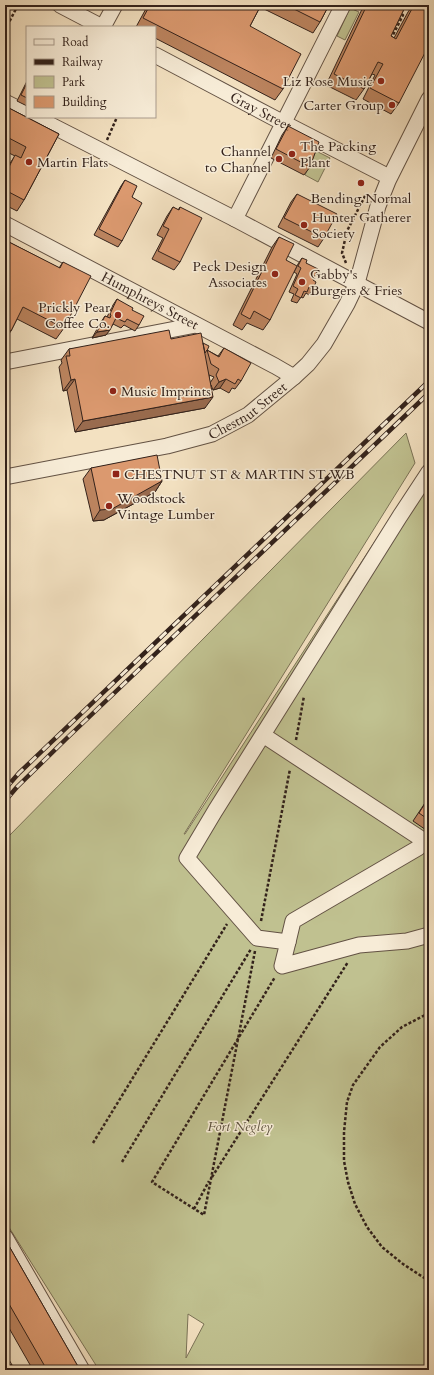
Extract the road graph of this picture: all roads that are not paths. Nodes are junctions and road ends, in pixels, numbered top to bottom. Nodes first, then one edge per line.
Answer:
1 (60, 5) edge
2 (115, 5) edge
3 (342, 5) edge
4 (101, 26) edge
5 (104, 26) edge
6 (156, 56) edge
7 (429, 99) edge
8 (5, 102) edge
9 (26, 112) edge
10 (37, 118) edge
11 (283, 123) junction
12 (389, 177) junction
13 (234, 219) junction
14 (5, 224) edge
15 (357, 283) junction
16 (429, 322) edge
17 (196, 325) junction
18 (5, 350) edge
19 (11, 360) edge
20 (294, 377) junction
21 (429, 472) edge
22 (5, 477) edge
23 (263, 735) junction
24 (429, 935) edge
25 (288, 942) junction
26 (5, 1237) edge
27 (82, 1370) edge

1 - 4 street
2 - 5 street
3 - 11 street
6 - 11 street, Gray Street
7 - 12 street, Chestnut Street
8 - 9 street
10 - 13 street
11 - 12 street, Gray Street
11 - 13 street
12 - 15 street, Chestnut Street
13 - 15 street
14 - 17 street, Humphreys Street
15 - 16 street
15 - 20 street, Chestnut Street
17 - 19 street
17 - 20 street, Humphreys Street
18 - 19 street
20 - 22 street, Chestnut Street
21 - 23 street
23 - 25 street
23 - 25 street
24 - 25 street
26 - 27 street

